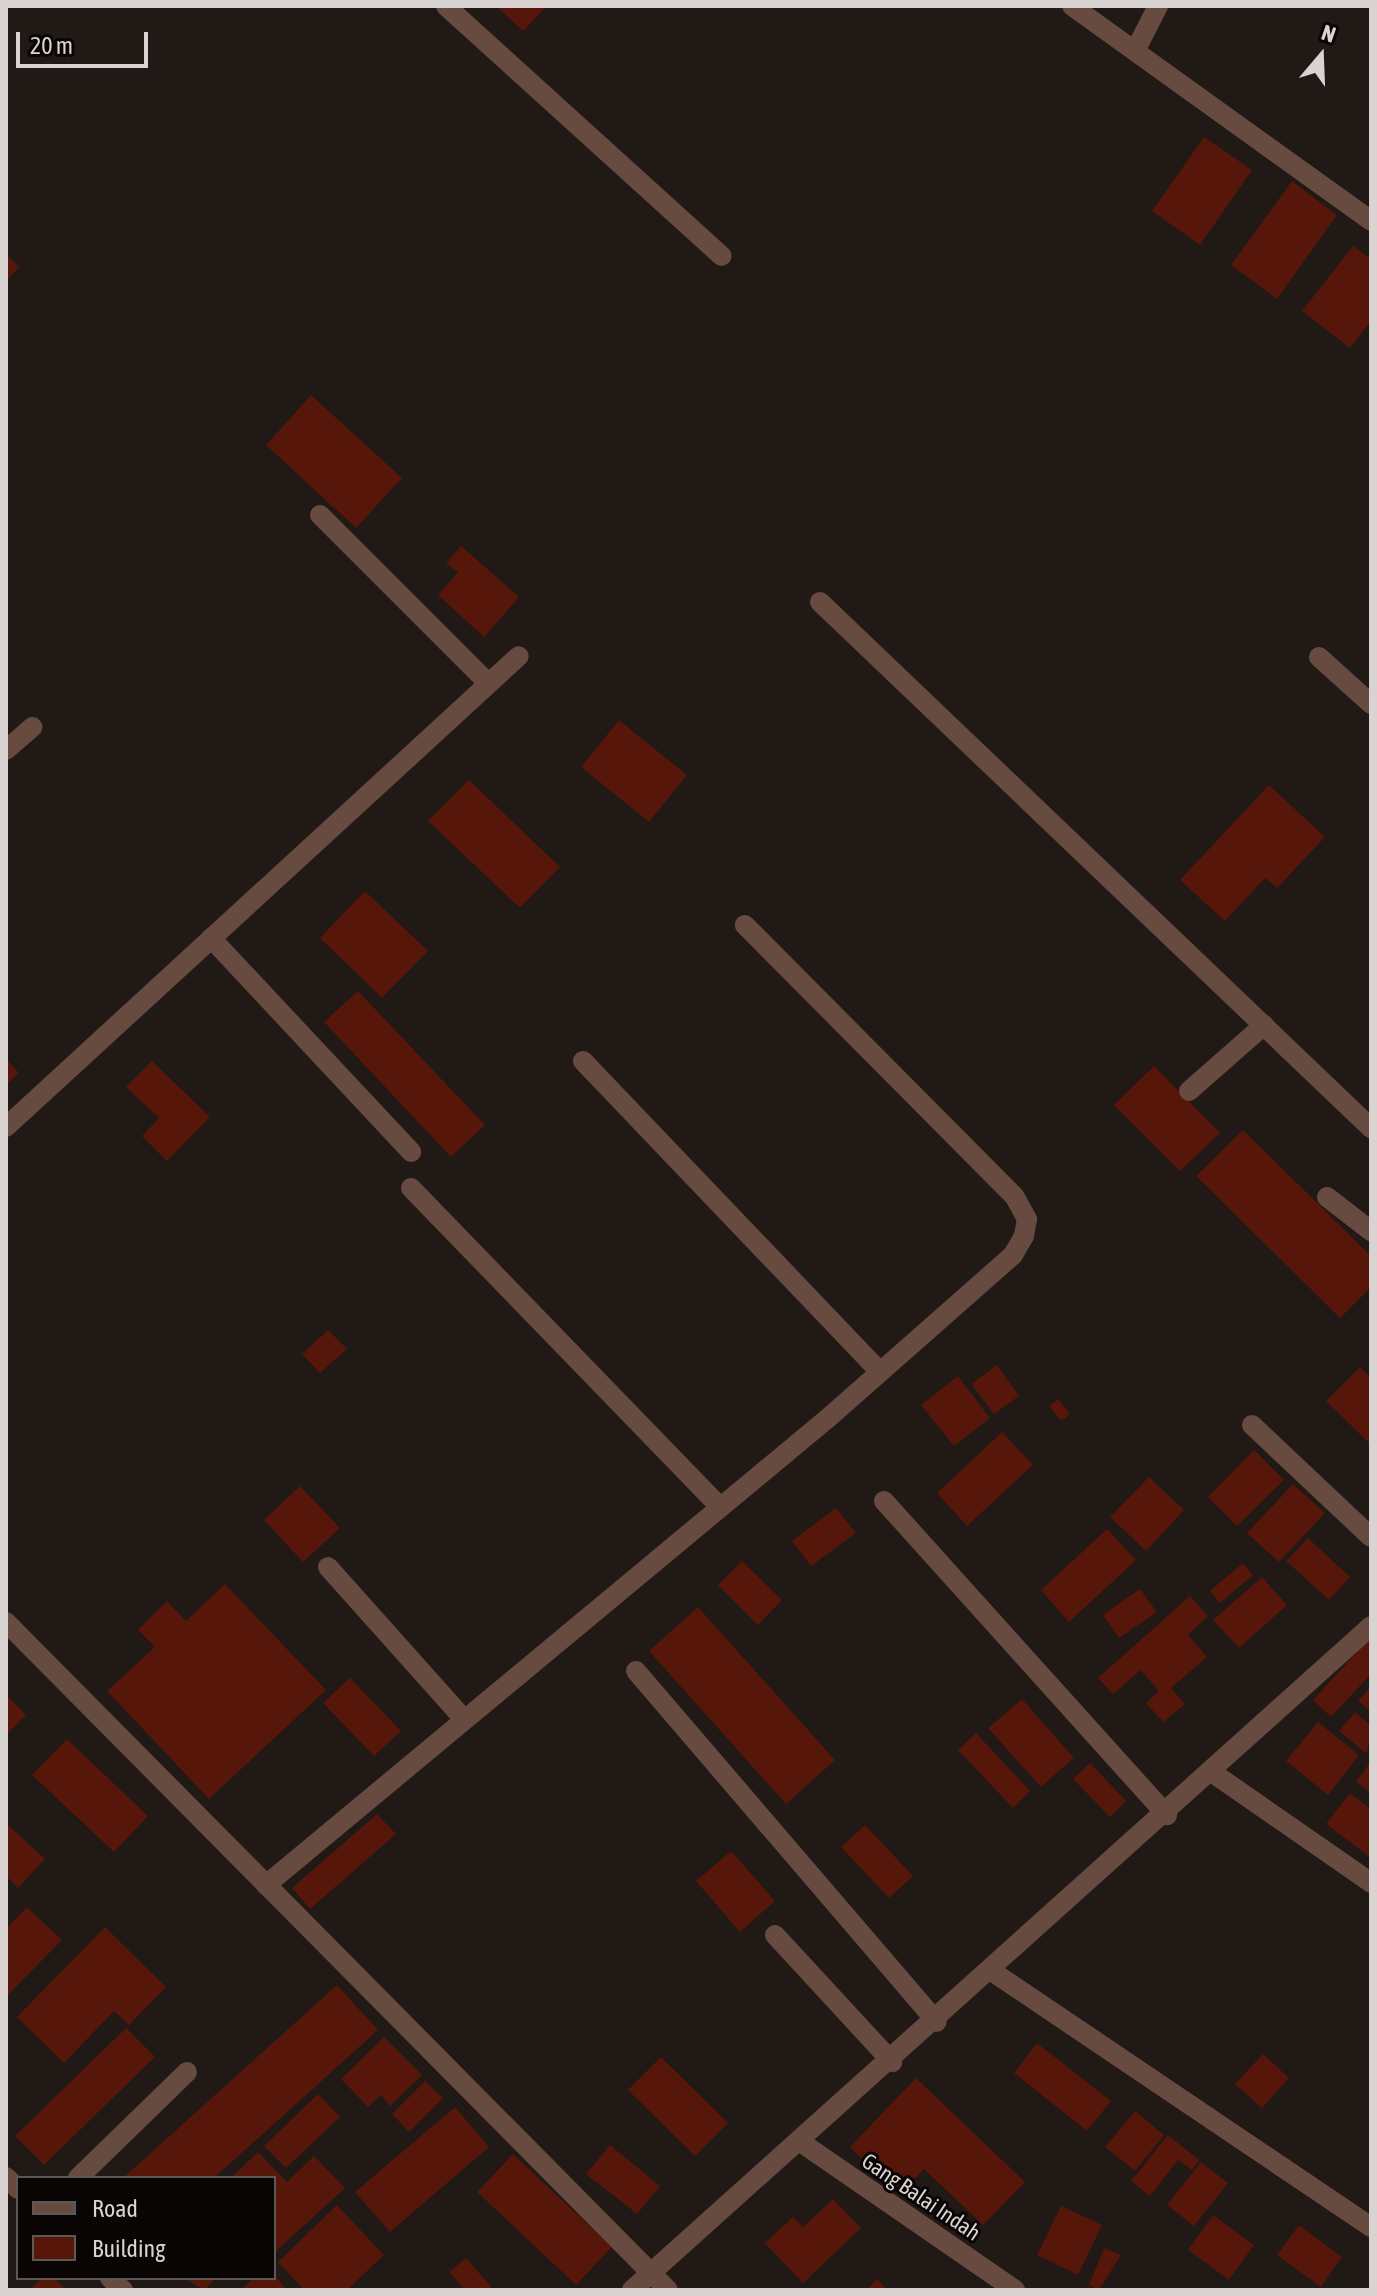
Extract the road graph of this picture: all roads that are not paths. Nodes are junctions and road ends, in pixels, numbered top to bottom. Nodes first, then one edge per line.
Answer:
1 (446, 6) edge
2 (1072, 6) edge
3 (1158, 6) edge
4 (1135, 51) junction
5 (1371, 221) edge
6 (722, 256) dead end
7 (320, 515) dead end
8 (820, 602) dead end
9 (519, 656) dead end
10 (1319, 657) dead end
11 (488, 683) junction
12 (1371, 704) edge
13 (32, 727) dead end
14 (6, 750) edge
15 (745, 925) dead end
16 (211, 938) junction
17 (1264, 1025) junction
18 (583, 1061) dead end
19 (1189, 1091) dead end
20 (6, 1127) edge
21 (1371, 1128) edge
22 (411, 1152) dead end
23 (411, 1188) dead end
24 (1327, 1197) dead end
25 (1371, 1231) edge
26 (880, 1372) junction
27 (1252, 1425) dead end
28 (884, 1501) dead end
29 (720, 1507) junction
30 (1371, 1537) edge
31 (328, 1567) dead end
32 (6, 1622) edge
33 (1371, 1626) edge
34 (636, 1671) dead end
35 (464, 1719) junction
36 (1213, 1773) junction
37 (1167, 1815) junction
38 (1371, 1883) edge
39 (266, 1885) junction
40 (775, 1935) dead end
41 (993, 1972) junction
42 (937, 2022) junction
43 (892, 2062) junction
44 (187, 2072) dead end
45 (802, 2143) junction
46 (80, 2176) edge
47 (1371, 2227) edge
48 (650, 2274) junction
49 (632, 2290) edge
50 (668, 2290) edge
51 (1015, 2290) edge

1 - 6 street
2 - 4 street
3 - 4 street
4 - 5 street
7 - 11 street
8 - 17 street
9 - 11 street
10 - 12 street
11 - 16 street
13 - 14 street
15 - 26 street
16 - 20 street
16 - 22 street
17 - 19 street
17 - 21 street
18 - 26 street
23 - 29 street
24 - 25 street
26 - 29 street
27 - 30 street
28 - 37 street
29 - 35 street
31 - 35 street
32 - 39 street
33 - 36 street
34 - 42 street
35 - 39 street
36 - 37 street
36 - 38 street
37 - 41 street
39 - 48 street
40 - 43 street
41 - 42 street
41 - 47 street
42 - 43 street
43 - 45 street
44 - 46 street
45 - 48 street
45 - 51 street, Gang Balai Indah
48 - 49 street
48 - 50 street

